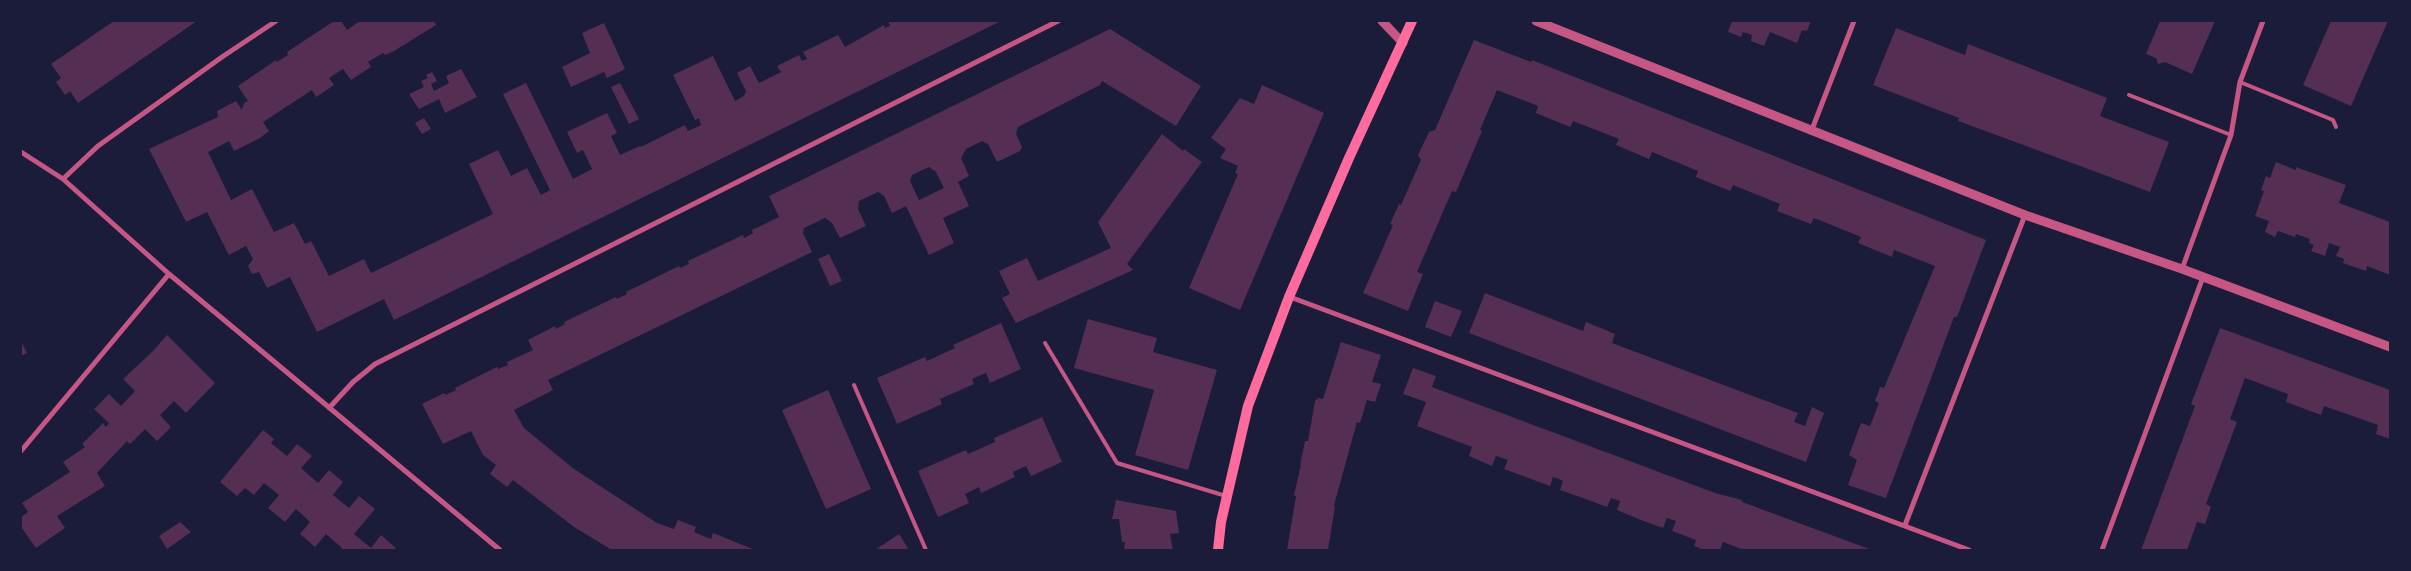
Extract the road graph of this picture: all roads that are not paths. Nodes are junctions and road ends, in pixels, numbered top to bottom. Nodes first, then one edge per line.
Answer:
1 (276, 21) edge
2 (1058, 21) edge
3 (1382, 21) edge
4 (1412, 21) edge
5 (1536, 21) edge
6 (1854, 21) edge
7 (2264, 21) edge
8 (1404, 43) junction
9 (2240, 82) junction
10 (2129, 95) dead end
11 (2336, 127) dead end
12 (1811, 132) junction
13 (2231, 136) junction
14 (21, 152) edge
15 (63, 179) junction
16 (2025, 215) junction
17 (2182, 270) junction
18 (169, 274) junction
19 (2203, 277) junction
20 (1289, 297) junction
21 (1045, 343) dead end
22 (2390, 347) edge
23 (854, 385) dead end
24 (329, 408) junction
25 (21, 451) edge
26 (1226, 496) junction
27 (1905, 525) junction
28 (500, 550) edge
29 (926, 550) edge
30 (1218, 550) edge
31 (1968, 550) edge
32 (2102, 550) edge

1 - 15 street
2 - 24 street
3 - 8 street
4 - 8 main road
5 - 12 street
6 - 12 street
7 - 9 street
8 - 20 main road
9 - 11 lane
9 - 13 street
10 - 13 lane
12 - 16 street
13 - 17 street
14 - 15 street
15 - 18 street
16 - 17 street
16 - 27 street
17 - 19 street
18 - 24 street
18 - 25 street
19 - 22 street
19 - 32 street
20 - 26 main road
20 - 27 street
21 - 26 lane
23 - 29 lane
24 - 28 street
26 - 30 main road
27 - 31 street

